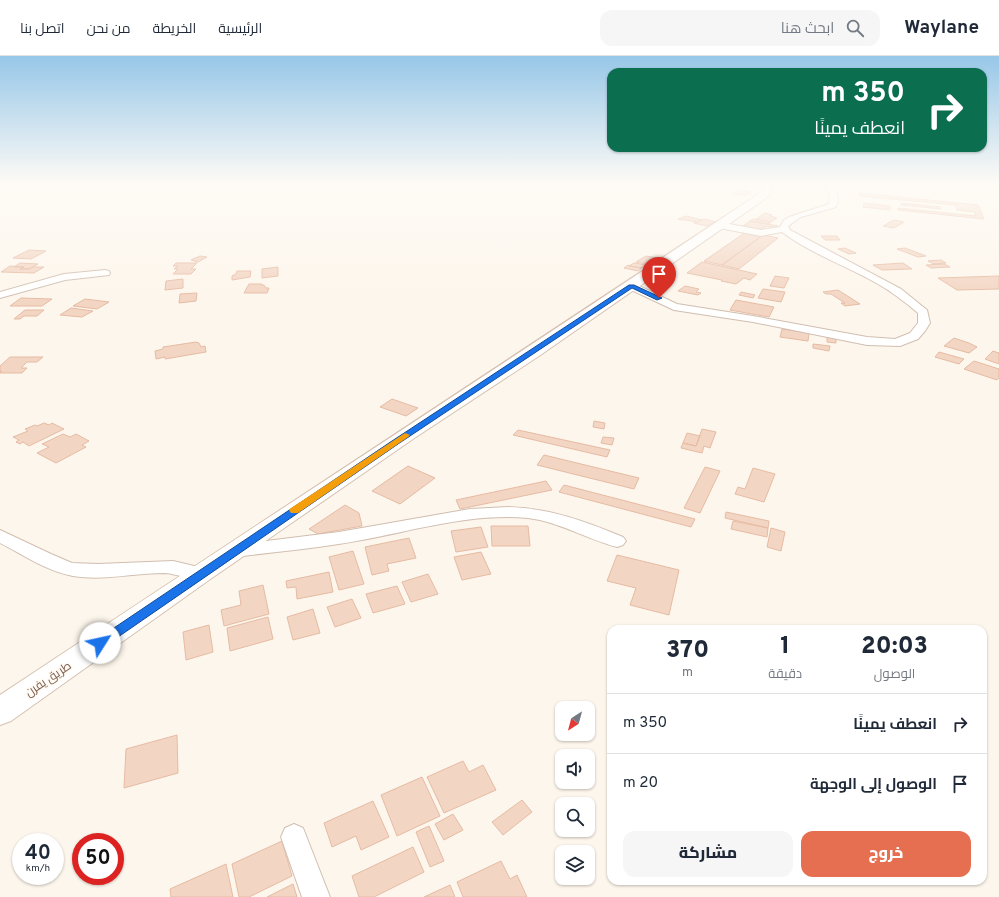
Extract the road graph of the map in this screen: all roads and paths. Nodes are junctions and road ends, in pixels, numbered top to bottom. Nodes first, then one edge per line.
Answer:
1 (785, 224) edge
2 (720, 225) joint
3 (786, 229) junction
4 (105, 272) dead end
5 (632, 286) junction
6 (0, 295) edge
7 (0, 536) edge
8 (616, 541) dead end
9 (233, 552) junction
10 (200, 574) junction
11 (0, 712) edge
12 (294, 837) dead end
13 (316, 897) edge

1 - 3 street
2 - 3 street
2 - 5 main road, طريق يفرن
3 - 5 street
4 - 6 street
5 - 9 main road, طريق يفرن
7 - 10 street
8 - 9 street
9 - 10 main road, طريق يفرن
10 - 11 main road, طريق يفرن
12 - 13 street

